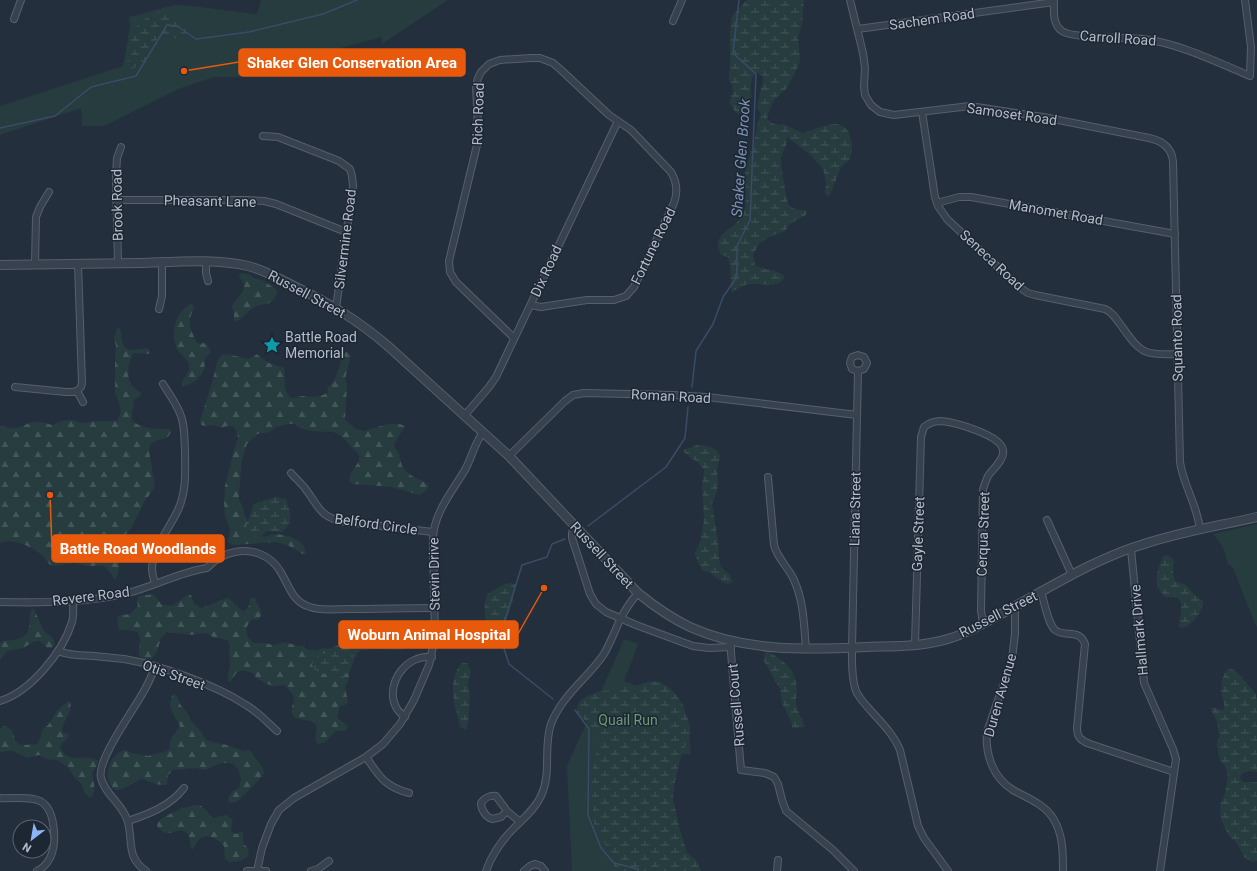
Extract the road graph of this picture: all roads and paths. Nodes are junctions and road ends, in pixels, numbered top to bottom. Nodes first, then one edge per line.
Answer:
1 (21, 0) edge
2 (682, 0) edge
3 (850, 0) edge
4 (1245, 0) edge
5 (1054, 1) edge
6 (14, 19) dead end
7 (673, 21) dead end
8 (858, 29) junction
9 (922, 112) junction
10 (618, 121) junction
11 (263, 136) dead end
12 (1166, 146) joint
13 (121, 147) dead end
14 (48, 192) dead end
15 (116, 200) junction
16 (937, 203) junction
17 (346, 232) junction
18 (1175, 234) junction
19 (162, 262) junction
20 (206, 262) junction
21 (35, 264) junction
22 (78, 264) junction
23 (118, 264) junction
24 (0, 265) edge
25 (208, 281) dead end
26 (531, 305) junction
27 (336, 308) junction
28 (159, 309) dead end
29 (514, 338) junction
30 (1177, 354) junction
31 (858, 371) dead end
32 (163, 384) dead end
33 (15, 387) dead end
34 (77, 391) junction
35 (84, 402) dead end
36 (465, 415) junction
37 (856, 415) junction
38 (927, 425) joint
39 (483, 432) junction
40 (509, 456) junction
41 (291, 473) dead end
42 (768, 477) dead end
43 (1257, 517) edge
44 (1047, 520) dead end
45 (574, 524) junction
46 (1200, 530) junction
47 (433, 532) junction
48 (1131, 549) junction
49 (1072, 575) junction
50 (155, 584) junction
51 (1041, 592) junction
52 (638, 593) junction
53 (73, 600) junction
54 (0, 602) edge
55 (1015, 606) junction
56 (435, 608) junction
57 (620, 619) junction
58 (983, 624) junction
59 (730, 644) junction
60 (915, 644) junction
61 (852, 648) junction
62 (806, 649) junction
63 (58, 651) junction
64 (432, 657) junction
65 (155, 667) junction
66 (0, 700) edge
67 (405, 717) junction
68 (277, 731) dead end
69 (366, 757) junction
70 (1174, 772) junction
71 (184, 788) dead end
72 (409, 793) dead end
73 (0, 798) edge
74 (507, 811) junction
75 (128, 820) junction
76 (520, 822) junction
77 (778, 860) dead end
78 (329, 861) dead end
79 (37, 871) edge
80 (146, 871) edge
81 (246, 871) edge
82 (258, 871) edge
83 (266, 871) edge
84 (311, 871) edge
85 (486, 871) edge
86 (524, 871) edge
87 (545, 871) edge
88 (777, 871) edge
89 (854, 871) edge
90 (948, 871) edge
91 (1063, 871) edge
92 (1160, 871) edge

1 - 6 street
2 - 7 street
3 - 8 street, Samoset Road
4 - 5 street, Carroll Road
5 - 8 street, Sachem Road
8 - 9 street, Samoset Road
9 - 12 street, Samoset Road
9 - 16 street, Seneca Road
10 - 26 street, Dix Road
10 - 26 street, Fortune Road
10 - 29 street, Rich Road
11 - 17 street, Silvermine Road
12 - 18 street, Squanto Road
13 - 15 street, Brook Road
14 - 21 street
15 - 17 street, Pheasant Lane
15 - 23 street, Brook Road
16 - 18 street, Manomet Road
16 - 30 street, Seneca Road
17 - 27 street, Silvermine Road
18 - 30 street, Squanto Road
19 - 20 street, Russell Street
19 - 23 street, Russell Street
19 - 28 street
20 - 25 street
20 - 27 street, Russell Street
21 - 22 street, Russell Street
21 - 24 street, Russell Street
22 - 23 street, Russell Street
22 - 34 street
26 - 29 street, Dix Road
27 - 36 street, Russell Street
29 - 36 street, Dix Road
30 - 46 street, Squanto Road
31 - 37 street, Liana Street
32 - 50 street
33 - 34 street
34 - 35 street
36 - 39 street, Russell Street
37 - 40 street, Roman Road
37 - 61 street, Liana Street
38 - 58 street, Cerqua Street
38 - 60 street, Gayle Street
39 - 40 street, Russell Street
39 - 47 street, Stevin Drive
40 - 45 street, Russell Street
41 - 47 street, Belford Circle
42 - 62 street
43 - 46 street, Russell Street
44 - 49 street
45 - 52 street, Russell Street
45 - 57 street
46 - 48 street, Russell Street
47 - 56 street, Stevin Drive
48 - 49 street, Russell Street
48 - 70 street, Hallmark Drive
49 - 51 street, Russell Street
50 - 53 street, Revere Road
50 - 56 street, Revere Road
51 - 55 street, Russell Street
51 - 70 street
52 - 57 street
52 - 59 street, Russell Street
53 - 54 street, Revere Road
53 - 63 street
55 - 58 street, Russell Street
55 - 91 street, Duren Avenue
56 - 64 street, Stevin Drive
57 - 59 street
57 - 76 street
58 - 60 street, Russell Street
59 - 62 street, Russell Street
59 - 89 street, Russell Court
60 - 61 street, Russell Street
61 - 62 street, Russell Street
61 - 90 street
63 - 65 street, Otis Street
63 - 66 street
64 - 67 street, Stevin Drive
64 - 67 street
65 - 68 street, Otis Street
65 - 75 street
67 - 69 street, Stevin Drive
69 - 72 street
69 - 82 street, Stevin Drive
70 - 92 street, Hallmark Drive
71 - 75 street
73 - 79 street
74 - 74 street
74 - 76 street
75 - 80 street
76 - 85 street
77 - 88 street
78 - 84 street
81 - 82 street
82 - 83 street
86 - 87 street

